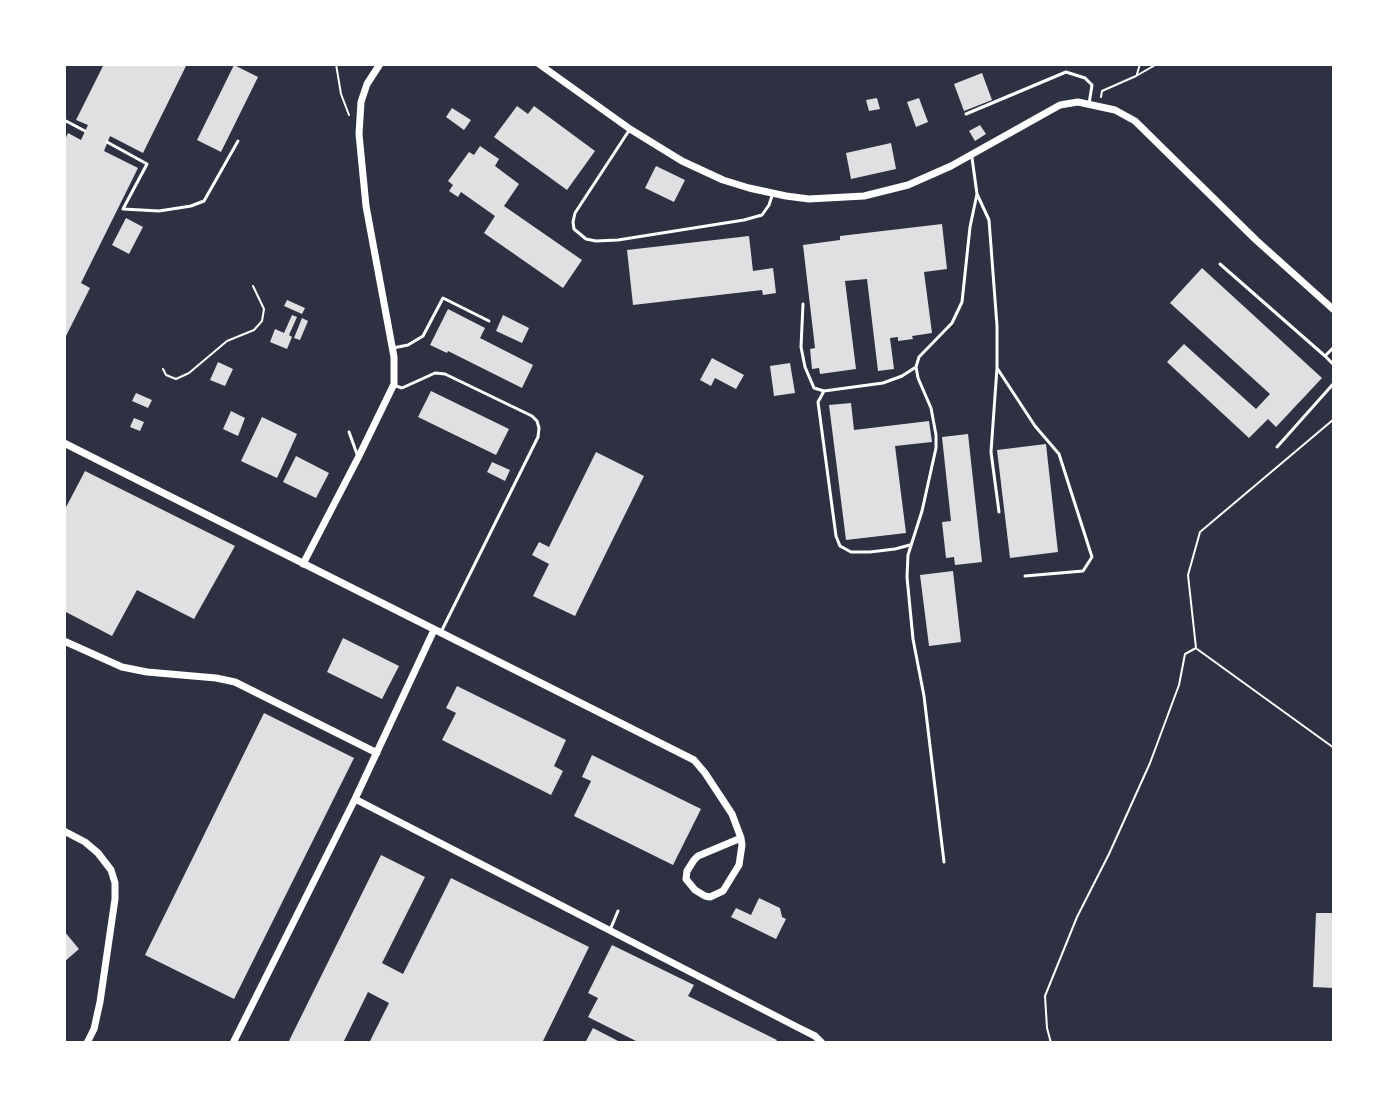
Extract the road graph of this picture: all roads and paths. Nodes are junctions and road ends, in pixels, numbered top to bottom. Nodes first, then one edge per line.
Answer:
1 (336, 64) edge
2 (380, 64) edge
3 (539, 64) edge
4 (1140, 64) edge
5 (1157, 64) edge
6 (1136, 76) junction
7 (1089, 104) junction
8 (1098, 105) junction
9 (966, 114) dead end
10 (66, 121) edge
11 (630, 129) junction
12 (85, 131) dead end
13 (359, 134) junction
14 (238, 141) dead end
15 (107, 142) dead end
16 (971, 155) junction
17 (773, 194) junction
18 (977, 194) junction
19 (356, 203) dead end
20 (366, 206) junction
21 (1220, 264) dead end
22 (253, 286) dead end
23 (803, 304) dead end
24 (1334, 310) edge
25 (489, 321) dead end
26 (1334, 347) edge
27 (393, 348) junction
28 (1325, 356) junction
29 (1334, 365) edge
30 (916, 367) junction
31 (997, 368) junction
32 (163, 369) dead end
33 (1334, 383) edge
34 (394, 384) junction
35 (824, 391) junction
36 (1334, 419) edge
37 (349, 432) dead end
38 (64, 443) edge
39 (1277, 447) dead end
40 (358, 458) junction
41 (999, 512) dead end
42 (910, 545) junction
43 (303, 564) junction
44 (1025, 576) dead end
45 (437, 632) junction
46 (64, 641) edge
47 (1196, 648) junction
48 (1334, 748) edge
49 (377, 753) junction
50 (355, 799) junction
51 (64, 831) edge
52 (741, 838) junction
53 (944, 862) dead end
54 (618, 911) dead end
55 (610, 930) junction
56 (87, 1043) edge
57 (233, 1043) edge
58 (822, 1043) edge
59 (1051, 1043) edge

1 - 13 path
2 - 13 street
3 - 11 street
4 - 6 path
5 - 6 path
6 - 8 path
7 - 8 street
7 - 9 lane
7 - 16 street
8 - 24 street
10 - 12 lane
11 - 17 street
11 - 17 lane
13 - 20 street
14 - 15 lane
16 - 17 street
16 - 18 lane
18 - 30 lane
18 - 31 lane
19 - 20 lane
20 - 27 street
21 - 28 lane
22 - 32 path
23 - 35 lane
25 - 27 lane
26 - 28 lane
27 - 34 street
28 - 29 lane
30 - 35 lane
30 - 42 lane
31 - 41 lane
31 - 44 lane
33 - 39 lane
34 - 40 street
34 - 45 lane
35 - 42 lane
36 - 47 path
37 - 40 lane
38 - 43 street
40 - 43 street
42 - 53 lane
43 - 45 street
45 - 49 street
45 - 52 street
46 - 49 street
47 - 48 path
47 - 59 path
49 - 50 street
50 - 55 street
50 - 57 street
51 - 56 street
52 - 52 street
54 - 55 lane
55 - 58 street

